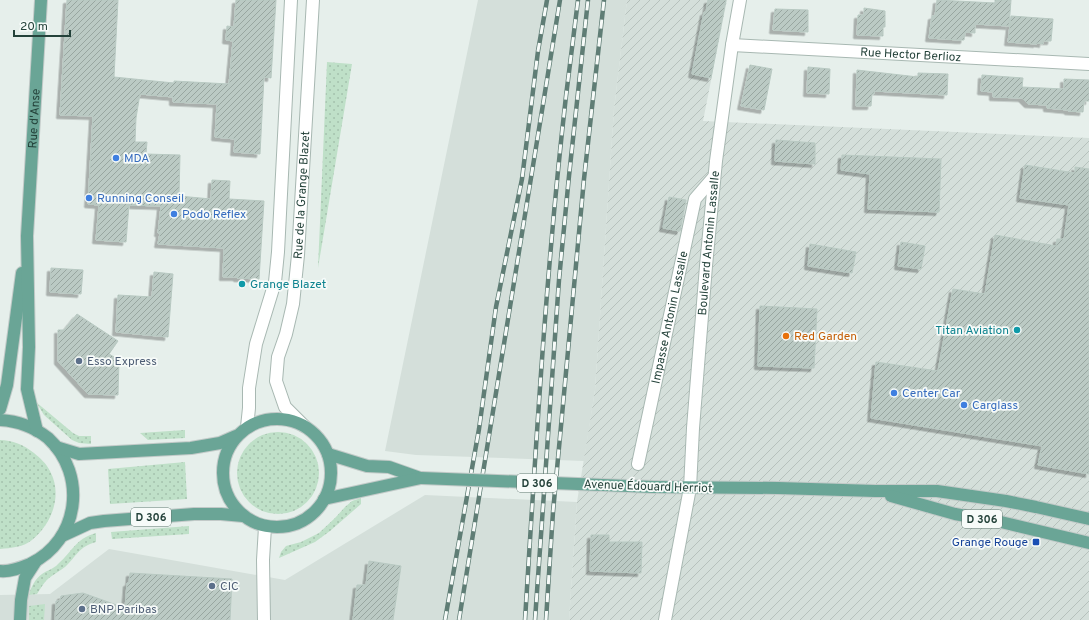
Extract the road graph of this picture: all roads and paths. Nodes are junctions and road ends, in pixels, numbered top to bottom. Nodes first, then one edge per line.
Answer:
1 (41, 0) edge
2 (291, 0) edge
3 (313, 0) edge
4 (740, 0) edge
5 (732, 45) junction
6 (1089, 64) edge
7 (714, 177) junction
8 (27, 236) junction
9 (0, 409) edge
10 (0, 420) edge
11 (304, 426) junction
12 (247, 427) junction
13 (37, 431) junction
14 (237, 435) junction
15 (56, 448) junction
16 (328, 454) junction
17 (638, 464) dead end
18 (421, 478) junction
19 (690, 488) junction
20 (875, 491) junction
21 (324, 500) junction
22 (243, 516) junction
23 (1089, 519) edge
24 (265, 527) junction
25 (62, 536) junction
26 (1089, 543) edge
27 (36, 561) junction
28 (0, 571) edge
29 (20, 620) edge
30 (264, 620) edge
31 (665, 620) edge

1 - 8 main road, Rue d'Anse
2 - 12 street, Rue de la Grange Blazet
3 - 11 street, Rue de la Grange Blazet
4 - 5 street, Boulevard Antonin Lassalle
5 - 6 street, Rue Hector Berlioz
5 - 7 street, Boulevard Antonin Lassalle
7 - 17 street, Impasse Antonin Lassalle
7 - 19 street, Boulevard Antonin Lassalle
8 - 9 main road, Rue d'Anse
8 - 13 main road, Rue d'Anse
10 - 13 main road
11 - 12 main road
11 - 16 main road
12 - 14 main road
13 - 15 main road
14 - 15 main road
14 - 22 main road
15 - 25 main road
16 - 18 main road, Avenue Édouard Herriot / D 306
16 - 21 main road
18 - 19 main road, Avenue Édouard Herriot / D 306, bridge
18 - 21 main road, Avenue Édouard Herriot / D 306
19 - 20 main road, Avenue Édouard Herriot / D 306
19 - 31 street, Boulevard Antonin Lassalle
20 - 23 main road, Avenue Édouard Herriot / D 306
20 - 26 main road, Avenue Édouard Herriot / D 306
21 - 24 main road
22 - 24 main road
22 - 25 main road, D 306
24 - 30 street
25 - 27 main road
27 - 28 main road
27 - 29 main road

